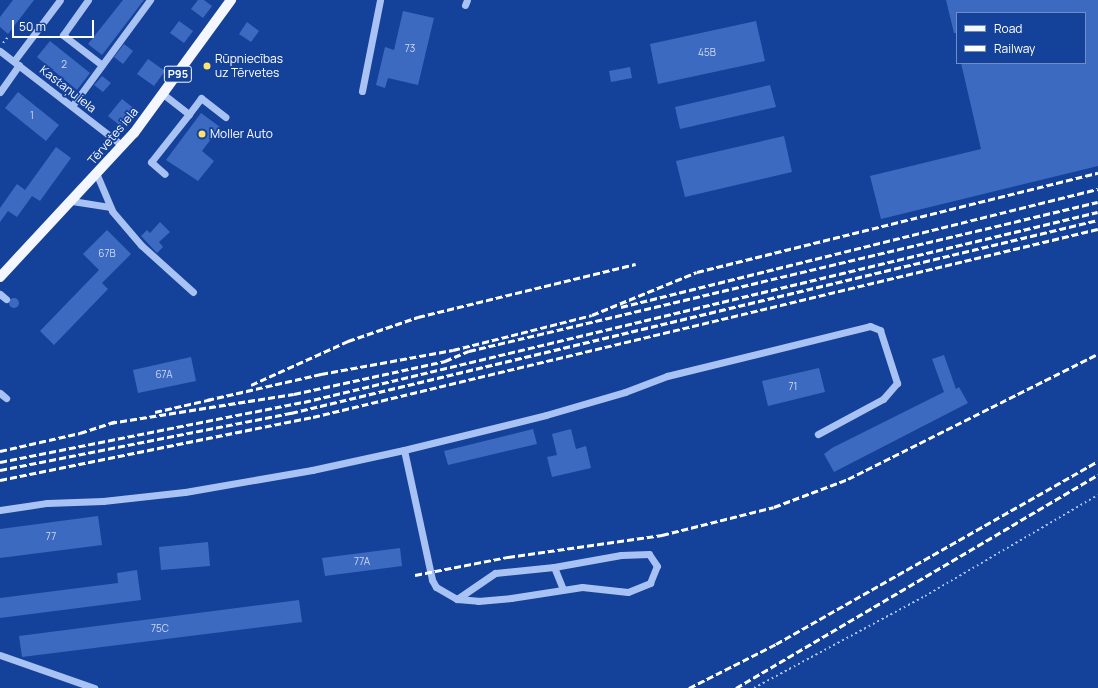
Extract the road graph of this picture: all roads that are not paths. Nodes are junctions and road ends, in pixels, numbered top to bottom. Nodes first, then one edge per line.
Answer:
1 (60, 0) edge
2 (88, 0) edge
3 (150, 0) edge
4 (231, 0) edge
5 (380, 0) edge
6 (0, 51) edge
7 (16, 63) junction
8 (102, 65) junction
9 (362, 91) dead end
10 (0, 92) edge
11 (163, 94) junction
12 (72, 106) junction
13 (189, 114) junction
14 (225, 117) dead end
15 (123, 146) junction
16 (165, 174) dead end
17 (97, 175) junction
18 (72, 201) junction
19 (108, 207) junction
20 (0, 277) edge
21 (193, 292) dead end
22 (0, 294) edge
23 (6, 299) dead end
24 (0, 393) edge
25 (6, 398) dead end
26 (818, 434) dead end
27 (404, 450) junction
28 (0, 510) edge
29 (554, 567) junction
30 (563, 589) junction
31 (457, 599) junction
32 (0, 655) edge
33 (94, 688) edge

1 - 7 street
2 - 8 street
3 - 8 street
4 - 11 main road, Tērvetes iela / P95
5 - 9 street
6 - 7 street, Kastaņu iela
7 - 10 street
7 - 12 street, Kastaņu iela
8 - 12 street
11 - 13 street
11 - 15 main road, Tērvetes iela / P95
12 - 15 street, Kastaņu iela
13 - 14 street
13 - 16 street
15 - 17 main road, Tērvetes iela / P95
17 - 18 main road, Tērvetes iela / P95
17 - 19 street
18 - 19 street
18 - 20 main road, Tērvetes iela / P95
19 - 21 street
22 - 23 street
24 - 25 street
26 - 27 street
27 - 28 street
27 - 31 street
29 - 30 street
29 - 30 street
29 - 31 street
30 - 31 street
32 - 33 street

